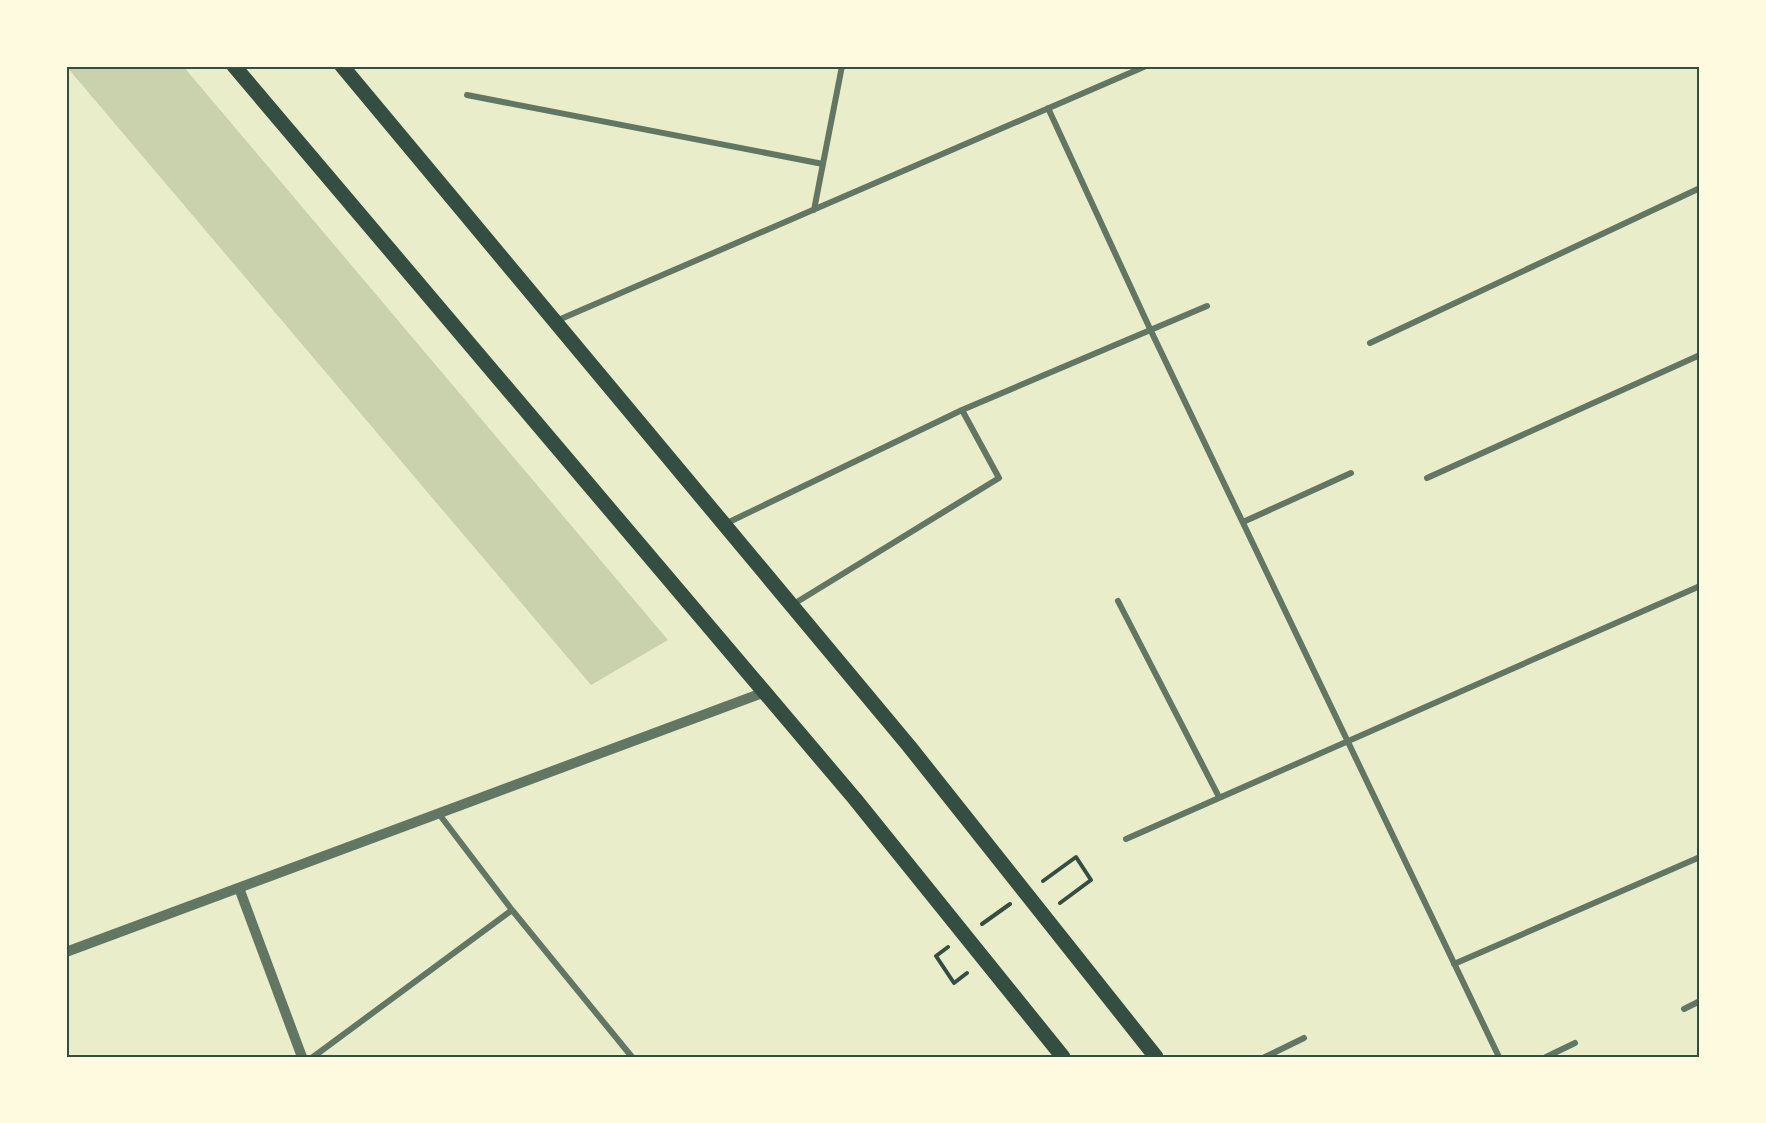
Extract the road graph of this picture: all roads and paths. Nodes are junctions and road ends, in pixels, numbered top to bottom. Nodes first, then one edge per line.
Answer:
1 (234, 66) edge
2 (342, 66) edge
3 (842, 66) edge
4 (1146, 66) edge
5 (467, 95) dead end
6 (1048, 108) junction
7 (823, 164) junction
8 (1700, 188) edge
9 (814, 210) junction
10 (1207, 306) dead end
11 (555, 321) junction
12 (1151, 330) junction
13 (1370, 343) dead end
14 (1700, 355) edge
15 (962, 411) junction
16 (1352, 473) dead end
17 (1427, 478) dead end
18 (1243, 522) junction
19 (724, 524) junction
20 (1700, 586) edge
21 (1118, 601) dead end
22 (792, 605) junction
23 (765, 692) junction
24 (1348, 742) junction
25 (1219, 797) junction
26 (439, 814) junction
27 (1126, 839) dead end
28 (1076, 857) dead end
29 (1700, 857) edge
30 (239, 888) junction
31 (512, 910) junction
32 (1044, 916) junction
33 (66, 952) edge
34 (936, 956) dead end
35 (1454, 964) junction
36 (954, 983) dead end
37 (1700, 1001) edge
38 (1684, 1009) dead end
39 (1304, 1038) dead end
40 (1575, 1043) dead end
41 (302, 1057) edge
42 (313, 1057) edge
43 (632, 1057) edge
44 (1063, 1057) edge
45 (1156, 1057) edge
46 (1265, 1057) edge
47 (1499, 1057) edge
48 (1546, 1057) edge

1 - 23 main road
2 - 11 main road
3 - 7 street
4 - 6 street
5 - 7 street
6 - 9 street
6 - 12 street
7 - 9 street
8 - 13 street
9 - 11 street
10 - 12 street
11 - 19 main road
12 - 15 street
12 - 18 street
14 - 17 street
15 - 19 street
15 - 22 street
16 - 18 street
18 - 24 street
19 - 22 main road
20 - 24 street
21 - 25 street
22 - 32 main road
23 - 26 street
23 - 44 main road
24 - 25 street
24 - 35 street
25 - 27 street
26 - 30 street
26 - 31 street
28 - 32 path
29 - 35 street
30 - 33 street
30 - 41 street
31 - 42 street
31 - 43 street
32 - 45 main road
34 - 36 path
35 - 47 street
37 - 38 street
39 - 46 street
40 - 48 street

